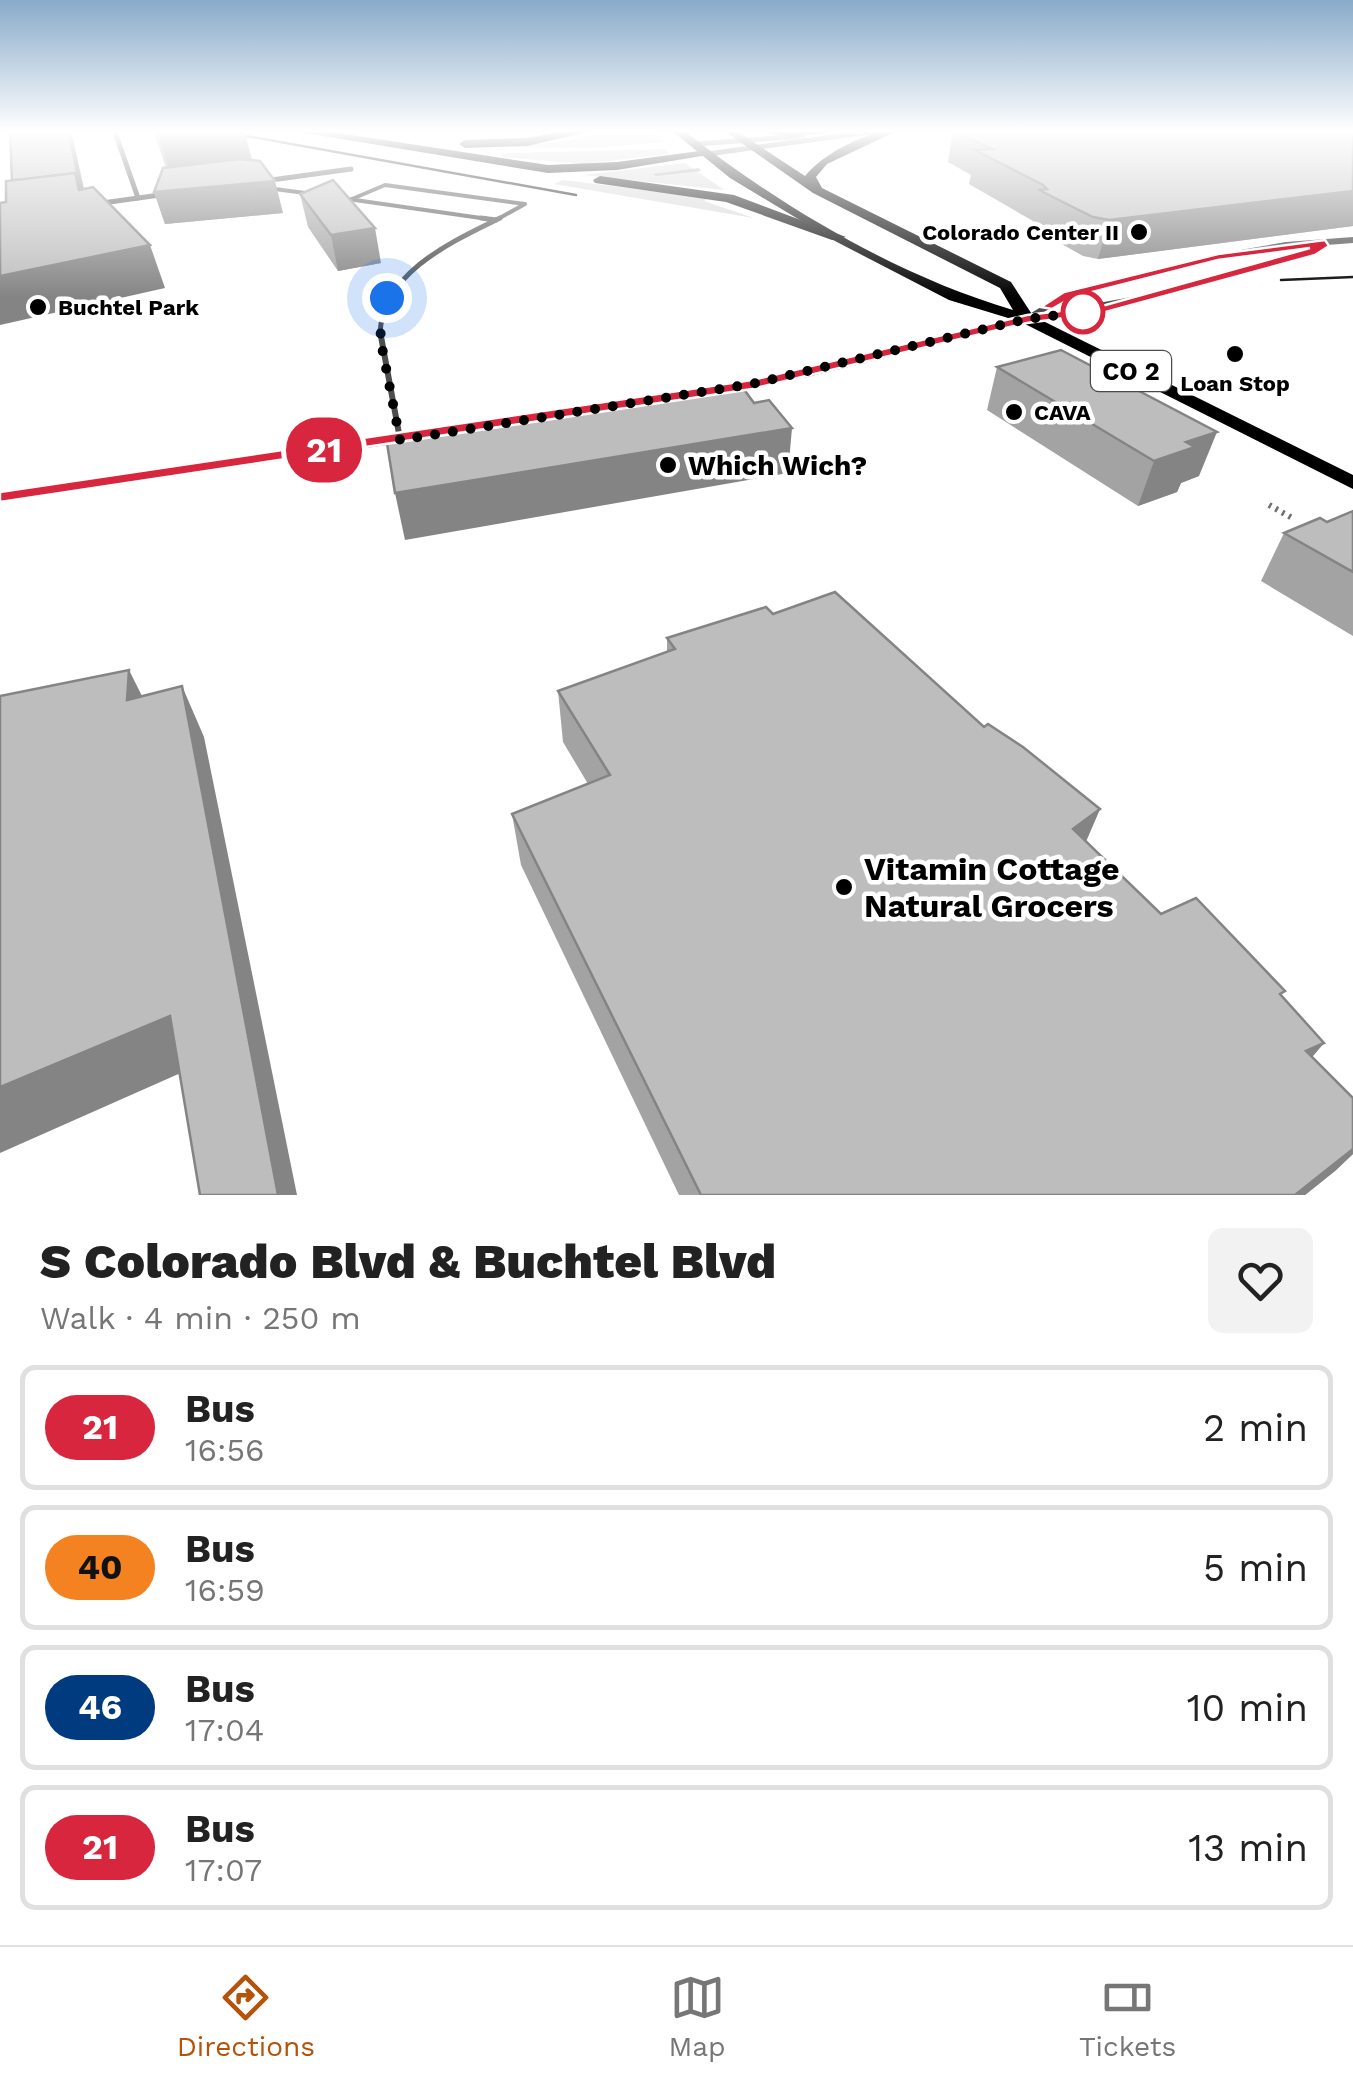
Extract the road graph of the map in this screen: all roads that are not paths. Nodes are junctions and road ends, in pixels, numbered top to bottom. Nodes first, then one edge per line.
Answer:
1 (134, 186) edge
2 (271, 186) edge
3 (384, 186) edge
4 (392, 186) edge
5 (652, 186) edge
6 (750, 186) edge
7 (811, 186) edge
8 (815, 186) edge
9 (817, 190) junction
10 (174, 193) edge
11 (316, 194) edge
12 (334, 197) edge
13 (138, 198) junction
14 (352, 199) junction
15 (90, 204) edge
16 (496, 220) junction
17 (838, 237) junction
18 (1353, 240) edge
19 (1325, 243) junction
20 (1027, 319) junction
21 (706, 392) edge
22 (430, 435) edge
23 (400, 440) junction
24 (1353, 483) edge
25 (0, 497) edge

1 - 13 street
2 - 11 lane
3 - 14 lane
4 - 16 lane
5 - 17 highway
6 - 17 main road, CO 2
7 - 9 main road, CO 2
8 - 9 main road
9 - 20 main road, CO 2
10 - 13 street
12 - 14 lane
13 - 15 street
14 - 16 lane
16 - 23 lane
17 - 20 main road, CO 2
18 - 19 street
19 - 20 street
19 - 20 street
20 - 21 main road
20 - 24 main road, CO 2
22 - 23 main road
23 - 25 main road

